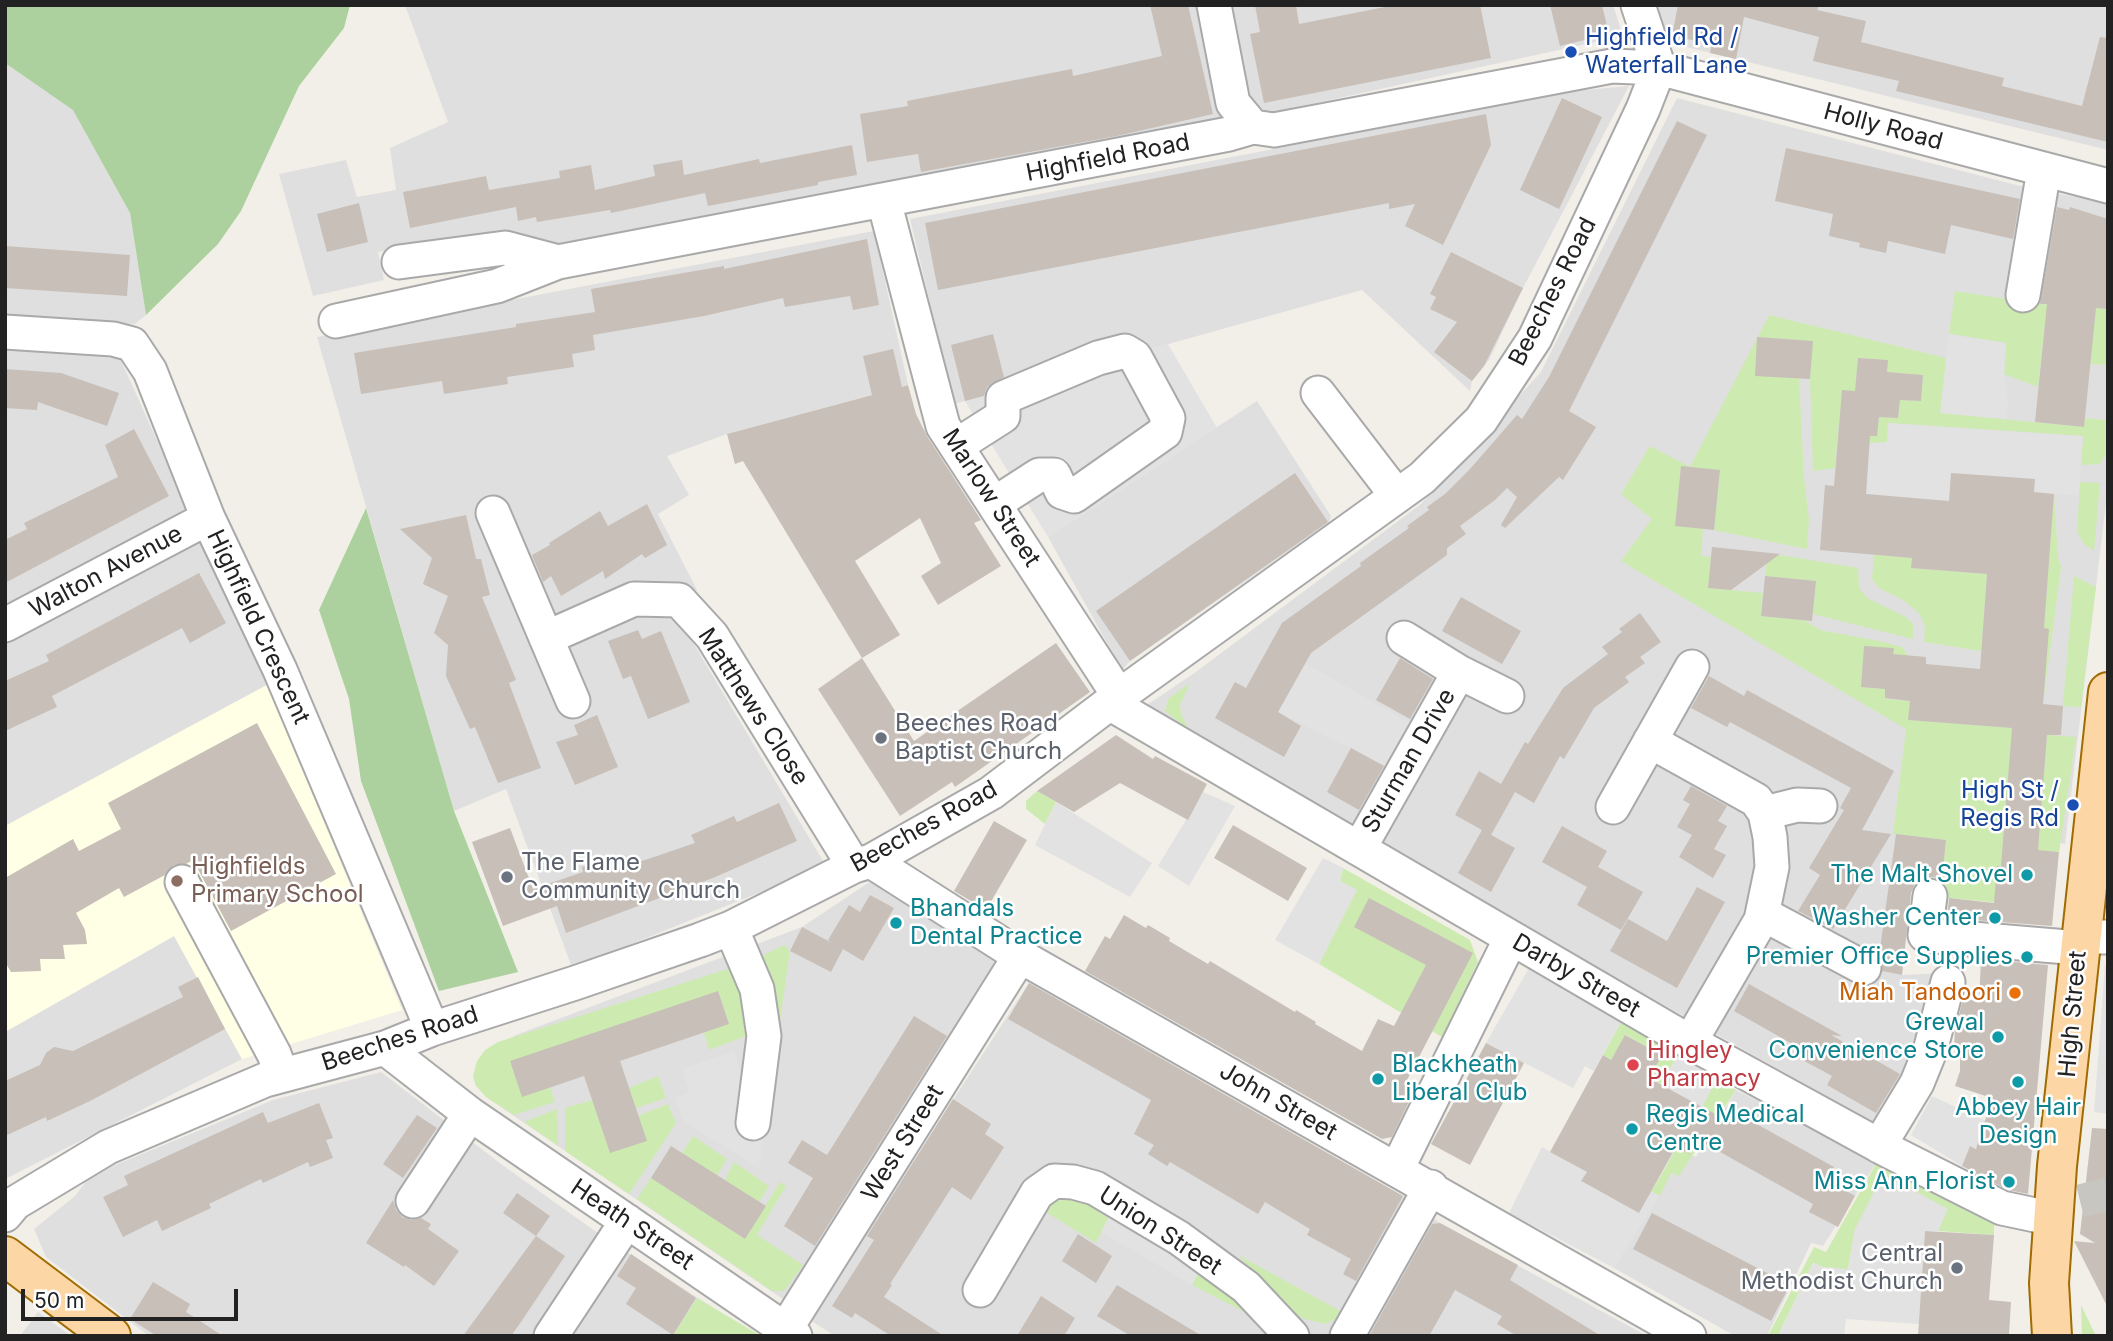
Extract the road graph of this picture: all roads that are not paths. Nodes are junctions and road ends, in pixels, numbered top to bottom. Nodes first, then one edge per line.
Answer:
1 (1214, 5) edge
2 (1638, 5) edge
3 (1659, 68) junction
4 (1253, 127) junction
5 (2044, 170) junction
6 (2108, 186) edge
7 (884, 201) junction
8 (399, 262) dead end
9 (558, 262) junction
10 (2023, 295) dead end
11 (336, 321) dead end
12 (5, 332) edge
13 (1318, 394) dead end
14 (956, 446) junction
15 (1397, 496) junction
16 (994, 504) junction
17 (493, 513) dead end
18 (208, 518) junction
19 (5, 625) edge
20 (1404, 638) dead end
21 (547, 639) junction
22 (1692, 667) dead end
23 (1459, 672) junction
24 (2108, 692) edge
25 (1507, 696) dead end
26 (1115, 700) junction
27 (573, 701) dead end
28 (1650, 741) junction
29 (1820, 806) dead end
30 (1613, 807) dead end
31 (1765, 813) junction
32 (1359, 849) junction
33 (862, 864) junction
34 (182, 882) dead end
35 (1930, 896) dead end
36 (1763, 914) junction
37 (731, 928) junction
38 (1511, 938) junction
39 (2089, 941) edge
40 (1020, 956) junction
41 (1864, 968) dead end
42 (1948, 982) dead end
43 (432, 1029) junction
44 (1690, 1042) junction
45 (385, 1048) junction
46 (282, 1075) junction
47 (470, 1114) junction
48 (753, 1123) dead end
49 (1882, 1147) junction
50 (1397, 1169) junction
51 (1431, 1187) junction
52 (413, 1201) dead end
53 (2062, 1209) junction
54 (5, 1215) edge
55 (627, 1221) junction
56 (5, 1256) edge
57 (980, 1290) dead end
58 (790, 1333) edge
59 (111, 1336) edge
60 (551, 1336) edge
61 (1292, 1336) edge
62 (1347, 1336) edge
63 (1689, 1336) edge
64 (2052, 1336) edge

1 - 4 street
2 - 3 street
3 - 4 street, Highfield Road
3 - 5 street, Holly Road
3 - 15 street, Beeches Road
4 - 7 street, Highfield Road
5 - 6 street, Holly Road
5 - 10 street
7 - 9 street, Highfield Road
7 - 14 street, Marlow Street
8 - 9 street
9 - 11 street
12 - 18 street, Highfield Crescent
13 - 15 street
14 - 16 street, Marlow Street
14 - 16 street
15 - 26 street, Beeches Road
16 - 26 street, Marlow Street
17 - 21 street
18 - 19 street, Walton Avenue
18 - 43 street, Highfield Crescent
20 - 23 street, Sturman Drive
21 - 27 street
21 - 33 street, Matthews Close
22 - 28 street
23 - 25 street, Sturman Drive
23 - 32 street, Sturman Drive
24 - 39 main road, High Street
26 - 32 street, Darby Street
26 - 33 street, Beeches Road
28 - 30 street
28 - 31 street
29 - 31 street
31 - 36 street
32 - 38 street, Darby Street
33 - 37 street, Beeches Road
33 - 40 street, John Street
34 - 46 street
35 - 39 street
36 - 41 street
36 - 44 street
37 - 43 street, Beeches Road
37 - 48 street
38 - 44 street, Darby Street
38 - 50 street
39 - 53 main road, High Street
40 - 50 street, John Street
40 - 58 street, West Street
42 - 49 street
43 - 45 street, Beeches Road
44 - 49 street, Darby Street
45 - 46 street, Beeches Road
45 - 47 street, Heath Street
46 - 54 street, Beeches Road
47 - 52 street
47 - 55 street, Heath Street
49 - 53 street, Darby Street
50 - 51 street, John Street
51 - 62 street
51 - 63 street, John Street
53 - 64 main road, High Street
55 - 58 street, Heath Street
55 - 60 street
56 - 59 main road
57 - 61 street, Union Street

